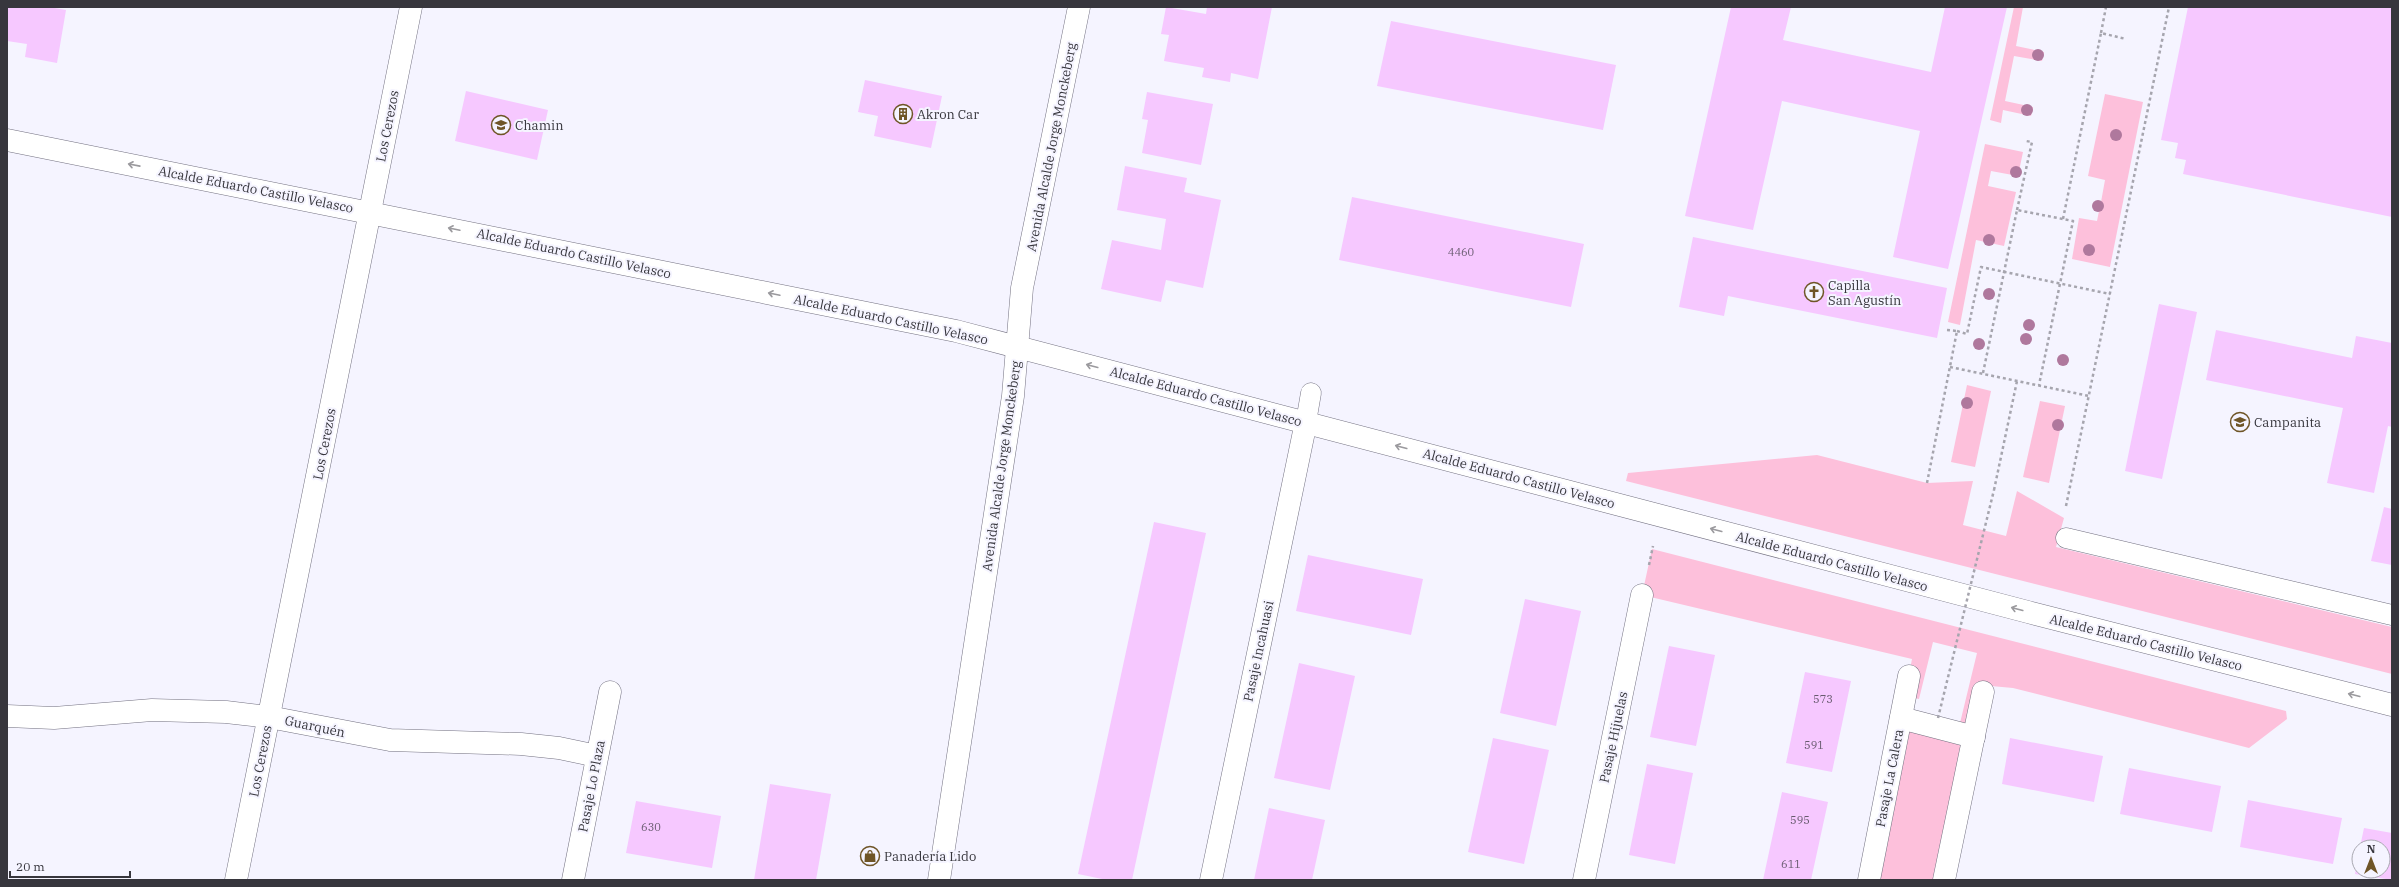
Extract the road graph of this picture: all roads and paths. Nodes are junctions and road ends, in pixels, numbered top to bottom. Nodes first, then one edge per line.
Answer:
1 (411, 7) edge
2 (1079, 7) edge
3 (2106, 7) edge
4 (2168, 7) edge
5 (2101, 33) junction
6 (2126, 39) dead end
7 (7, 140) edge
8 (2026, 141) dead end
9 (2017, 210) junction
10 (370, 212) junction
11 (2063, 219) junction
12 (2004, 272) junction
13 (2060, 284) junction
14 (2110, 294) junction
15 (1947, 330) dead end
16 (1957, 331) junction
17 (1017, 346) junction
18 (1950, 366) junction
19 (1983, 373) junction
20 (2017, 380) junction
21 (2039, 385) junction
22 (1311, 393) dead end
23 (2089, 396) junction
24 (1306, 422) junction
25 (1927, 483) dead end
26 (2065, 510) dead end
27 (2066, 538) dead end
28 (1642, 595) dead end
29 (2392, 615) edge
30 (1909, 676) dead end
31 (610, 692) dead end
32 (1983, 692) dead end
33 (2392, 705) edge
34 (7, 716) edge
35 (269, 717) junction
36 (1902, 718) junction
37 (1938, 718) dead end
38 (1974, 737) junction
39 (597, 756) junction
40 (236, 880) edge
41 (573, 880) edge
42 (939, 880) edge
43 (1211, 880) edge
44 (1584, 880) edge
45 (1868, 880) edge
46 (1944, 880) edge

1 - 10 main road, Los Cerezos
2 - 17 main road, Avenida Alcalde Jorge Monckeberg
3 - 5 path
4 - 14 path
5 - 6 path
5 - 11 path
10 -> 7 main road, Alcalde Eduardo Castillo Velasco
8 - 9 path
9 - 11 path
9 - 12 path
17 -> 10 main road, Alcalde Eduardo Castillo Velasco
10 - 35 main road, Los Cerezos
11 - 13 path
12 - 13 path
12 - 16 path
12 - 19 path
13 - 14 path
13 - 21 path
14 - 23 path
15 - 16 path
16 - 18 path
24 -> 17 main road, Alcalde Eduardo Castillo Velasco
17 - 42 main road, Avenida Alcalde Jorge Monckeberg
18 - 19 path
18 - 25 path
19 - 20 path
20 - 21 path
20 - 37 path, bridge
21 - 23 path
22 - 24 lane
23 - 26 path
33 -> 24 main road, Alcalde Eduardo Castillo Velasco
24 - 43 main road, Pasaje Incahuasi
27 - 29 lane
28 - 44 main road, Pasaje Hijuelas
30 - 36 main road, Pasaje La Calera
31 - 39 main road, Pasaje Lo Plaza
32 - 38 main road
34 - 35 main road, Guarquén
35 - 39 main road, Guarquén
35 - 40 main road, Los Cerezos
36 - 38 main road
36 - 45 main road, Pasaje La Calera
38 - 46 main road
39 - 41 main road, Pasaje Lo Plaza

